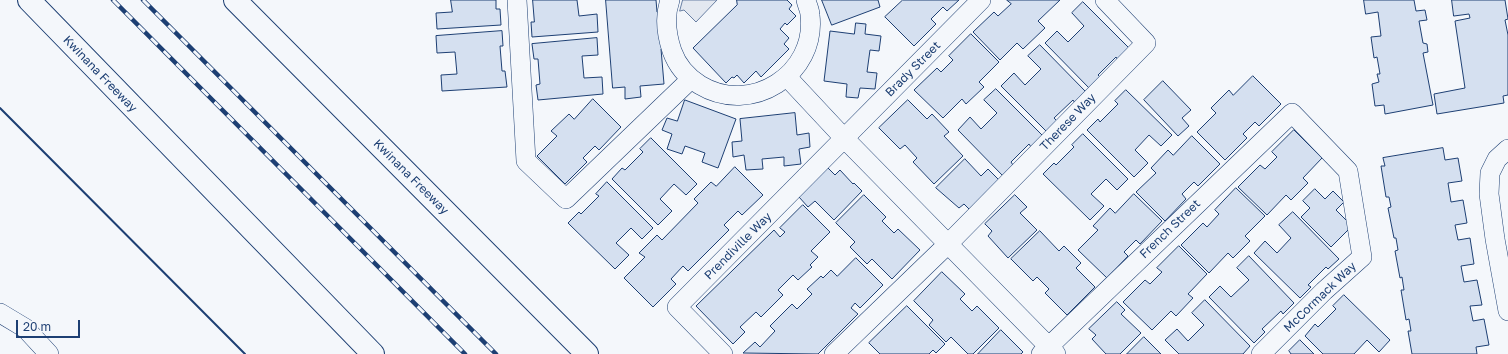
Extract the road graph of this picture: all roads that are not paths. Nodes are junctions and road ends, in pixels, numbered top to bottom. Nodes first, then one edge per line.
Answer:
1 (29, 0) edge
2 (235, 0) edge
3 (517, 0) edge
4 (670, 0) edge
5 (806, 0) edge
6 (982, 0) edge
7 (1105, 0) edge
8 (788, 77) junction
9 (691, 79) junction
10 (1292, 113) joint
11 (844, 138) junction
12 (1508, 149) edge
13 (948, 244) junction
14 (1508, 311) edge
15 (0, 313) edge
16 (1048, 351) edge
17 (49, 354) edge
18 (373, 354) edge
19 (587, 354) edge
20 (723, 354) edge
21 (834, 354) edge
22 (1261, 354) edge

1 - 18 highway, Kwinana Freeway
2 - 19 highway, Kwinana Freeway
3 - 9 street
4 - 9 street
5 - 8 street
6 - 11 street, Brady Street
7 - 13 street, Therese Way
8 - 9 street
8 - 11 street
10 - 16 street, French Street
10 - 22 street, McCormack Way
11 - 13 street
11 - 20 street, Prendiville Way
12 - 14 street
13 - 16 street
13 - 21 street
15 - 17 street

